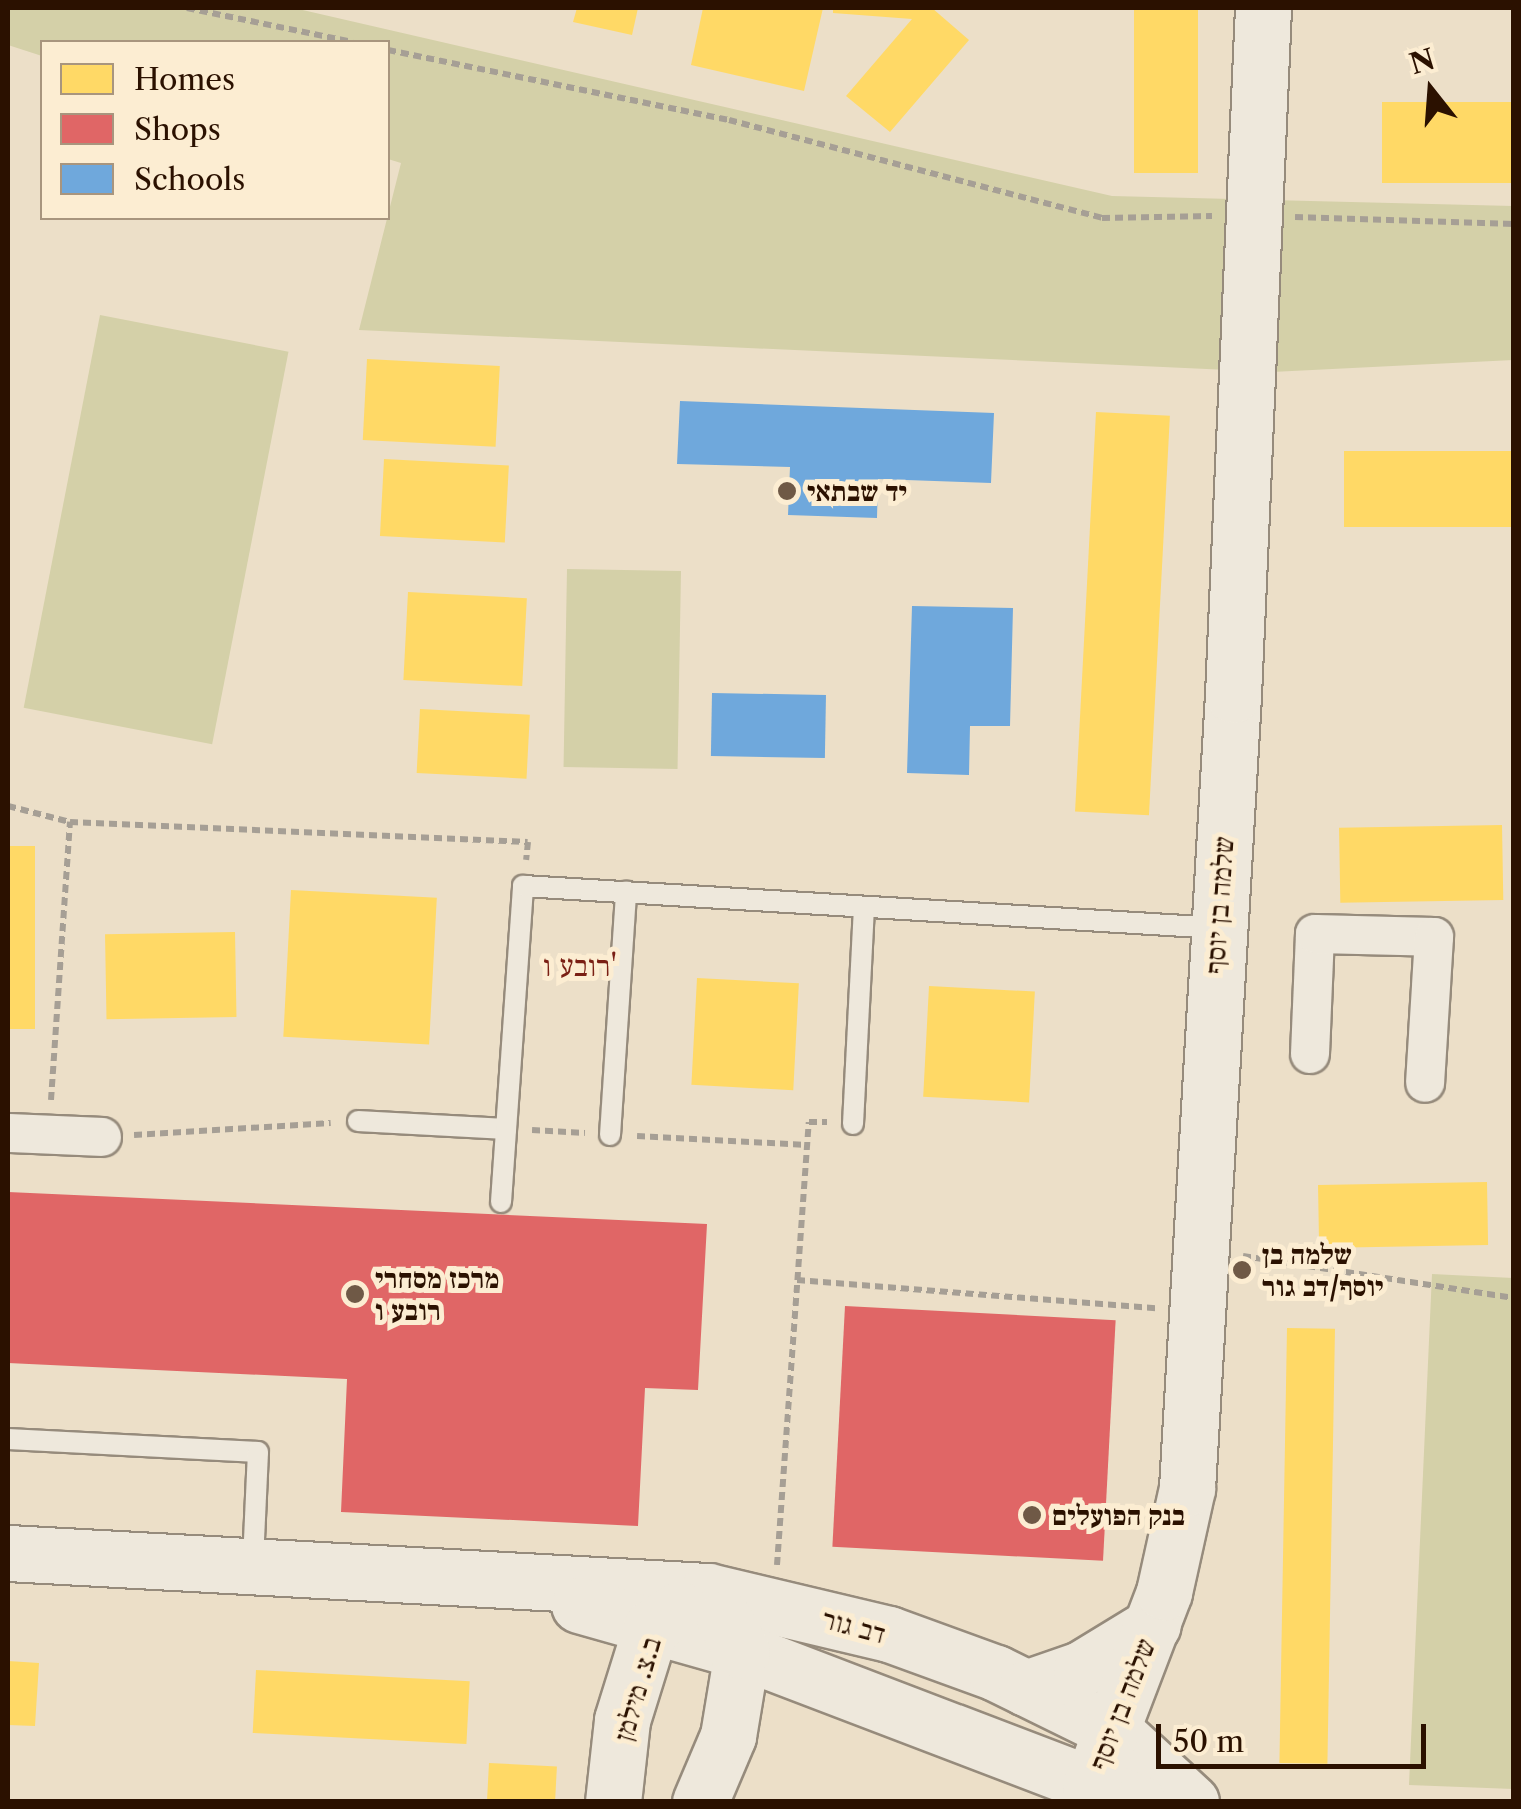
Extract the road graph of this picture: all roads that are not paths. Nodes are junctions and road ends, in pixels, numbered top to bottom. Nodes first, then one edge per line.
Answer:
1 (1262, 8) edge
2 (626, 892) junction
3 (864, 907) junction
4 (1217, 928) junction
5 (1310, 1054) dead end
6 (1425, 1083) dead end
7 (358, 1122) road end
8 (853, 1124) road end
9 (506, 1129) junction
10 (8, 1133) edge
11 (610, 1134) road end
12 (102, 1137) road end
13 (501, 1202) dead end
14 (8, 1438) edge
15 (8, 1553) edge
16 (253, 1564) junction
17 (474, 1579) junction
18 (708, 1591) junction
19 (566, 1602) junction
20 (1153, 1625) junction
21 (651, 1628) junction
22 (742, 1650) junction
23 (823, 1682) junction
24 (1026, 1688) junction
25 (622, 1720) junction
26 (1114, 1731) junction
27 (728, 1736) junction
28 (1114, 1794) edge
29 (613, 1802) edge
30 (700, 1802) edge
31 (1191, 1802) edge

1 - 4 street, שלמה בן יוסף
2 - 3 lane
2 - 9 lane
2 - 11 lane
3 - 4 lane
3 - 8 lane
4 - 20 street, שלמה בן יוסף
5 - 6 street
7 - 9 lane
9 - 13 lane
10 - 12 street
14 - 16 lane
15 - 16 street, דב גור
16 - 17 street, דב גור
17 - 18 street, דב גור
17 - 19 street, דב גור
18 - 21 street, ב.צ. מילמן
18 - 22 street
18 - 24 street, דב גור
19 - 21 street, דב גור
19 - 25 street
20 - 24 street
20 - 26 street, שלמה בן יוסף
21 - 22 street, דב גור
21 - 25 street, ב.צ. מילמן
22 - 23 street, דב גור
22 - 27 street
23 - 27 street
23 - 28 street, דב גור
24 - 26 street, דב גור
25 - 29 street, ב.צ. מילמן
26 - 28 street, שלמה בן יוסף
26 - 31 street, דב גור
27 - 30 street

